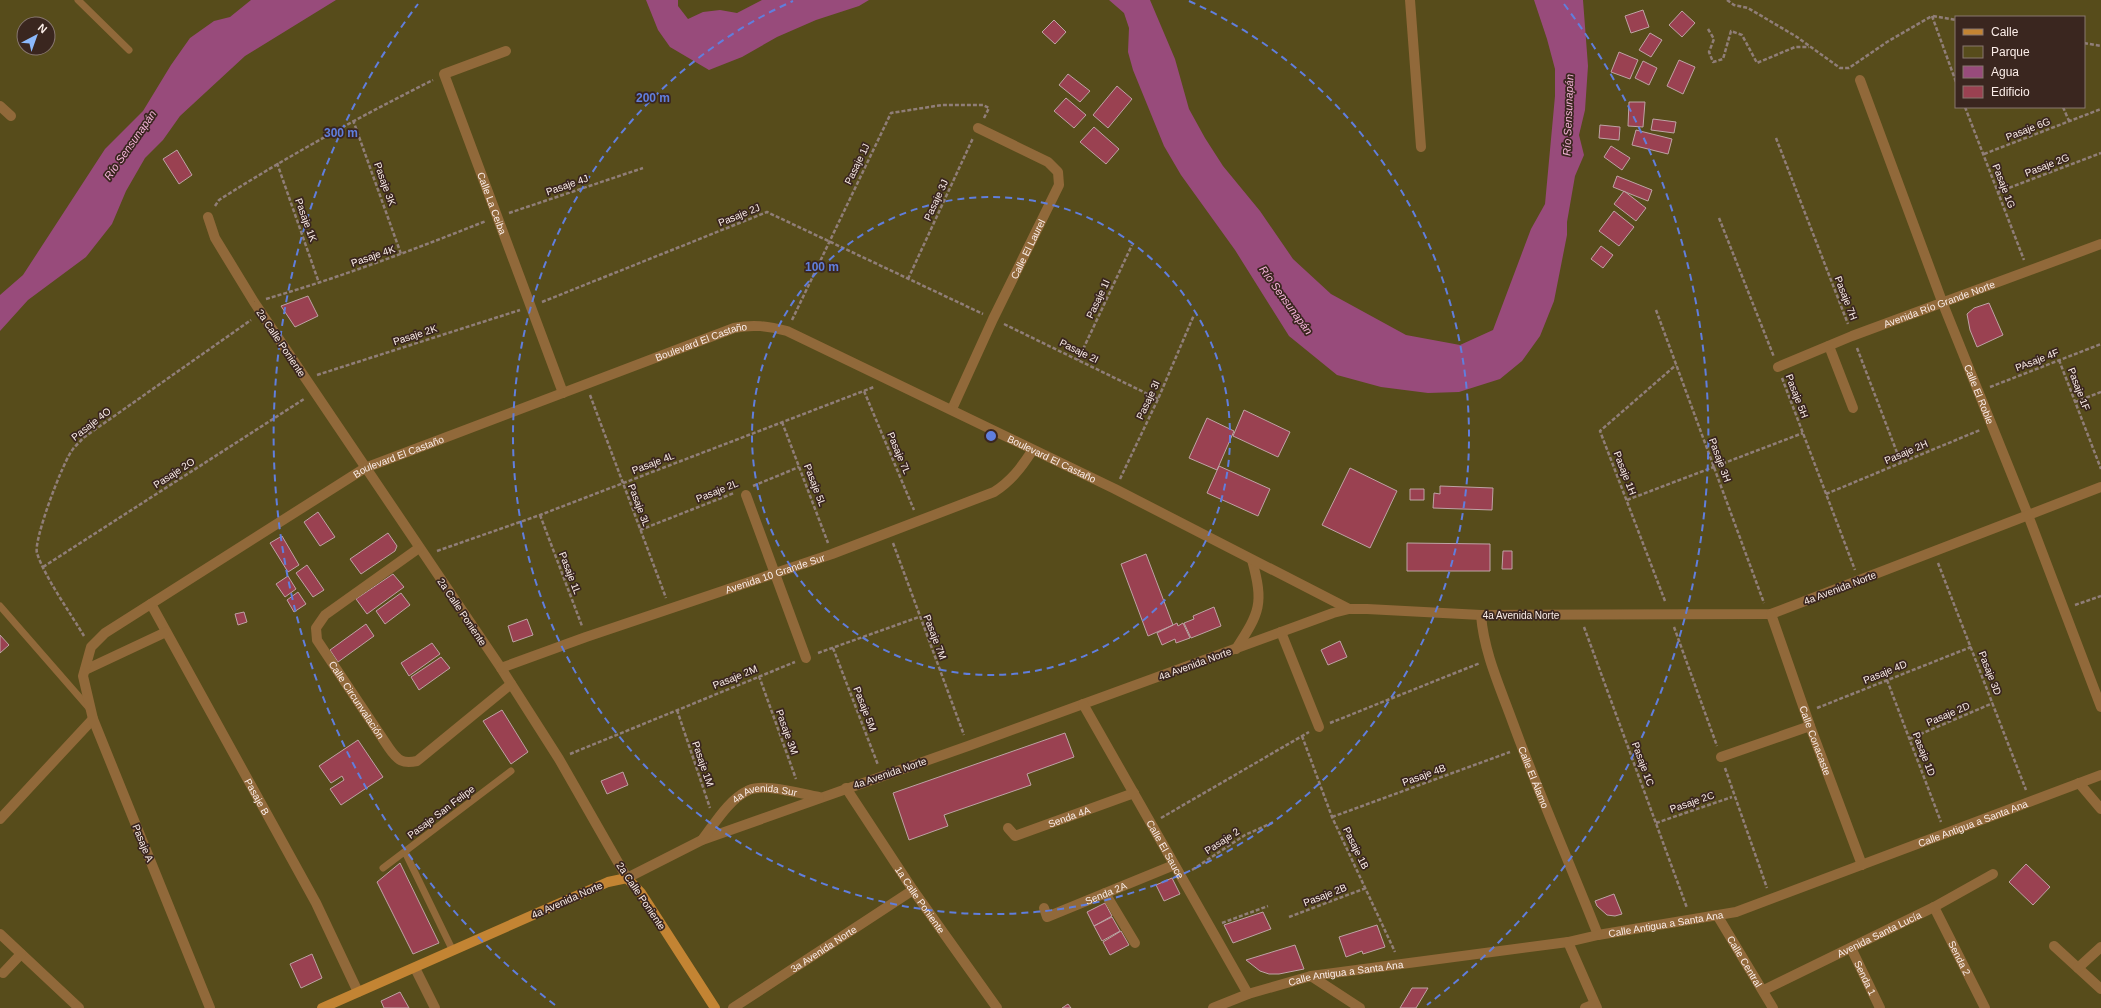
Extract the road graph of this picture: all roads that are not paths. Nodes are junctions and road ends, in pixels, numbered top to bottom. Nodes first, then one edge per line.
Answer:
1 (78, 0) edge
2 (1410, 0) edge
3 (129, 50) dead end
4 (506, 51) dead end
5 (1860, 80) dead end
6 (0, 106) edge
7 (11, 116) dead end
8 (978, 128) road end
9 (1421, 147) dead end
10 (208, 217) road end
11 (2101, 244) edge
12 (1943, 304) junction
13 (1829, 346) junction
14 (1778, 367) road end
15 (563, 393) junction
16 (1853, 408) dead end
17 (952, 409) junction
18 (1032, 451) junction
19 (365, 468) junction
20 (2101, 487) edge
21 (745, 491) road end
22 (2028, 515) junction
23 (422, 552) junction
24 (1252, 560) junction
25 (775, 574) junction
26 (151, 604) junction
27 (0, 606) edge
28 (1349, 609) junction
29 (1770, 614) junction
30 (1481, 615) junction
31 (166, 632) junction
32 (1281, 632) junction
33 (1236, 649) junction
34 (806, 658) road end
35 (501, 668) junction
36 (84, 673) junction
37 (511, 684) junction
38 (1083, 704) junction
39 (2101, 706) edge
40 (90, 708) junction
41 (93, 719) junction
42 (1810, 726) junction
43 (1319, 727) dead end
44 (1721, 757) dead end
45 (511, 771) dead end
46 (2101, 775) edge
47 (2078, 783) junction
48 (846, 788) junction
49 (1134, 793) junction
50 (821, 797) junction
51 (2101, 809) edge
52 (0, 819) edge
53 (1008, 828) dead end
54 (702, 840) junction
55 (405, 852) junction
56 (1174, 865) junction
57 (1862, 865) junction
58 (383, 868) dead end
59 (1994, 874) dead end
60 (627, 878) junction
61 (913, 890) junction
62 (1105, 893) junction
63 (1934, 907) junction
64 (1044, 908) dead end
65 (1717, 915) junction
66 (0, 934) edge
67 (1598, 934) junction
68 (1568, 942) junction
69 (1135, 943) dead end
70 (2054, 946) dead end
71 (1852, 948) junction
72 (2101, 948) edge
73 (453, 952) junction
74 (21, 954) junction
75 (415, 968) junction
76 (2078, 968) junction
77 (1, 975) edge
78 (1311, 976) junction
79 (2101, 989) edge
80 (1764, 990) junction
81 (358, 992) junction
82 (1248, 994) junction
83 (1596, 1006) edge
84 (79, 1008) edge
85 (210, 1008) edge
86 (322, 1008) edge
87 (435, 1008) edge
88 (715, 1008) edge
89 (733, 1008) edge
90 (997, 1008) edge
91 (1213, 1008) edge
92 (1360, 1008) edge
93 (1585, 1008) edge
94 (1773, 1008) edge
95 (1880, 1008) edge
96 (1986, 1008) edge

1 - 3 lane
2 - 9 street
4 - 15 street, Calle La Ceiba
5 - 12 street, Calle El Roble
6 - 7 street
8 - 17 street, Calle El Laurel
10 - 19 street, 2a Calle Poniente
11 - 12 street, Avenida Río Grande Norte
12 - 13 street, Avenida Río Grande Norte
12 - 22 street, Calle El Roble
13 - 14 street, Avenida Río Grande Norte
13 - 16 street
15 - 17 street, Boulevard El Castaño
15 - 19 street, Boulevard El Castaño
17 - 18 street, Boulevard El Castaño
18 - 24 street, Boulevard El Castaño
18 - 25 street, Avenida 10 Grande Sur
19 - 23 street, 2a Calle Poniente
19 - 26 street, Boulevard El Castaño
20 - 22 street, 4a Avenida Norte
21 - 25 street
22 - 29 street, 4a Avenida Norte
22 - 39 street, Calle El Roble
23 - 35 street, 2a Calle Poniente
23 - 37 street, Calle Circunvalación
24 - 28 street, Boulevard El Castaño
24 - 33 street
25 - 34 street
25 - 35 street, Avenida 10 Grande Sur
26 - 31 street, Pasaje B
26 - 36 street, Boulevard El Castaño
27 - 40 lane
28 - 30 street, 4a Avenida Norte
28 - 32 street, 4a Avenida Norte
29 - 30 street, 4a Avenida Norte
29 - 42 street, Calle Conacaste
30 - 67 street, Calle El Álamo
31 - 36 street
31 - 81 street, Pasaje B
32 - 33 street, 4a Avenida Norte
32 - 43 street
33 - 38 street, 4a Avenida Norte
35 - 37 street, 2a Calle Poniente
36 - 40 street, Pasaje A
37 - 60 street, 2a Calle Poniente
38 - 48 street, 4a Avenida Norte
38 - 49 street, Calle El Sauce
40 - 41 street, Pasaje A
41 - 52 street
41 - 85 street, Pasaje A
42 - 44 street
42 - 57 street, Calle Conacaste
45 - 55 lane, Pasaje San Felipe
46 - 47 street, Calle Antigua a Santa Ana
47 - 51 street
47 - 57 street, Calle Antigua a Santa Ana
48 - 50 street, 4a Avenida Norte
48 - 61 street, 1a Calle Poniente
49 - 53 street, Senda 4A
49 - 56 street, Calle El Sauce
50 - 54 street, 4a Avenida Norte
50 - 54 street, 4a Avenida Sur
54 - 60 street, 4a Avenida Norte
55 - 58 lane, Pasaje San Felipe
55 - 73 lane
56 - 62 street, Senda 2A
56 - 82 street, Calle El Sauce
57 - 65 street, Calle Antigua a Santa Ana
59 - 63 street, Avenida Santa Lucía
60 - 73 main road, 4a Avenida Norte
60 - 88 main road, 2a Calle Poniente
61 - 89 street, 3a Avenida Norte
61 - 90 street, 1a Calle Poniente
62 - 64 street, Senda 2A
62 - 69 street
63 - 71 street, Avenida Santa Lucía
63 - 96 street, Senda 2
65 - 67 street, Calle Antigua a Santa Ana
65 - 80 street, Calle Central
66 - 74 street
67 - 68 street, Calle Antigua a Santa Ana
68 - 78 street, Calle Antigua a Santa Ana
68 - 83 street
70 - 76 street
71 - 80 street, Avenida Santa Lucía
71 - 95 street, Senda 1
72 - 76 street
73 - 75 main road, 4a Avenida Norte
74 - 77 street
74 - 84 street
75 - 81 main road, 4a Avenida Norte
75 - 87 street
76 - 79 street
78 - 82 street, Calle Antigua a Santa Ana
78 - 92 street
80 - 94 street, Calle Central
81 - 86 main road, 4a Avenida Norte
82 - 91 street, Calle Antigua a Santa Ana
83 - 93 street

